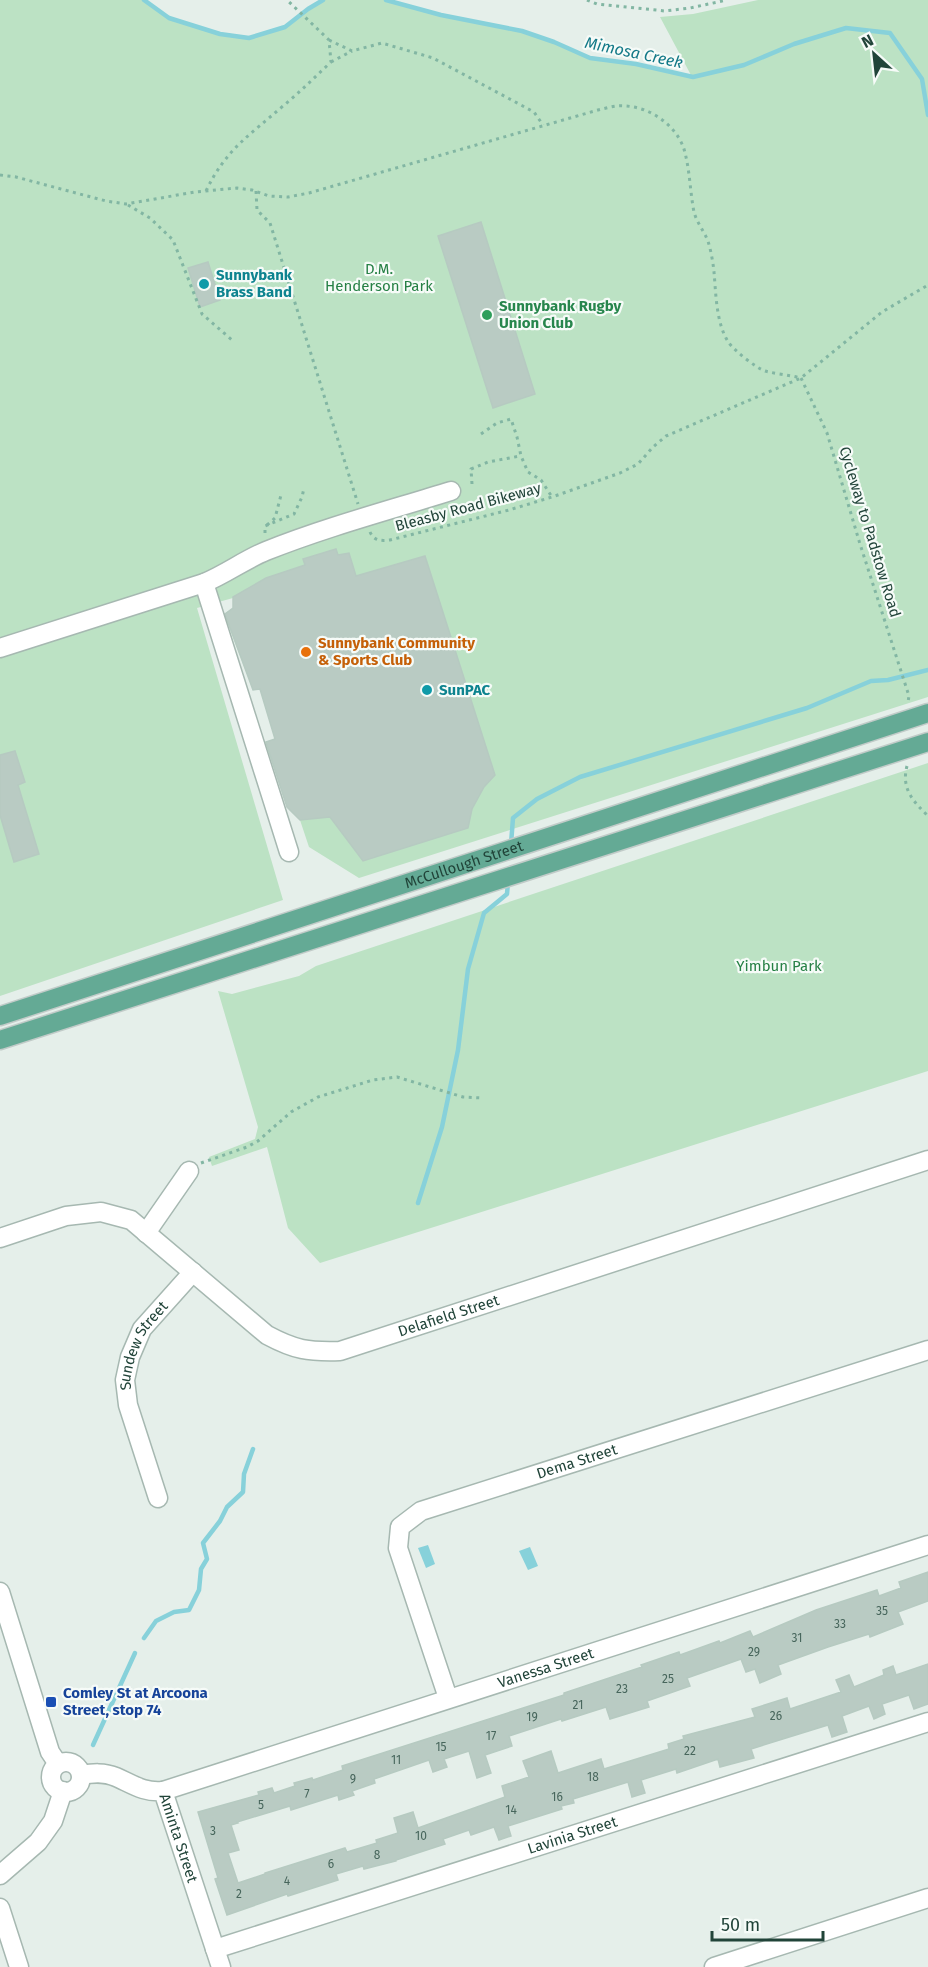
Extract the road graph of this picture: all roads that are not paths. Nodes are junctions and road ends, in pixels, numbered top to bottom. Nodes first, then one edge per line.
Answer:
1 (451, 491) dead end
2 (204, 583) junction
3 (0, 648) edge
4 (928, 713) edge
5 (923, 744) edge
6 (289, 852) dead end
7 (310, 915) junction
8 (318, 938) junction
9 (0, 1016) edge
10 (0, 1040) edge
11 (928, 1160) edge
12 (189, 1171) road end
13 (146, 1233) junction
14 (0, 1238) edge
15 (193, 1272) junction
16 (928, 1350) edge
17 (158, 1498) dead end
18 (928, 1545) edge
19 (0, 1592) edge
20 (9, 1652) edge
21 (448, 1698) junction
22 (928, 1722) edge
23 (58, 1764) junction
24 (81, 1775) junction
25 (63, 1791) junction
26 (162, 1791) junction
27 (0, 1875) edge
28 (928, 1898) edge
29 (0, 1908) edge
30 (215, 1949) junction
31 (19, 1967) edge
32 (221, 1967) edge
33 (714, 1967) edge

1 - 2 street
2 - 3 street
2 - 6 street
4 - 7 main road, McCullough Street
5 - 8 main road, McCullough Street
7 - 8 street
7 - 9 main road, McCullough Street
8 - 10 main road, McCullough Street
11 - 15 street, Delafield Street
12 - 13 street
13 - 14 street, Delafield Street
13 - 15 street, Delafield Street
15 - 17 street, Sundew Street
16 - 21 street, Dema Street
18 - 21 street, Vanessa Street
19 - 20 street
20 - 23 street
21 - 26 street, Vanessa Street
22 - 30 street, Lavinia Street
23 - 24 street
23 - 25 street
24 - 25 street
24 - 26 street, Aminta Street
25 - 27 street
26 - 30 street, Aminta Street
28 - 33 street
29 - 31 street
30 - 32 street, Aminta Street

